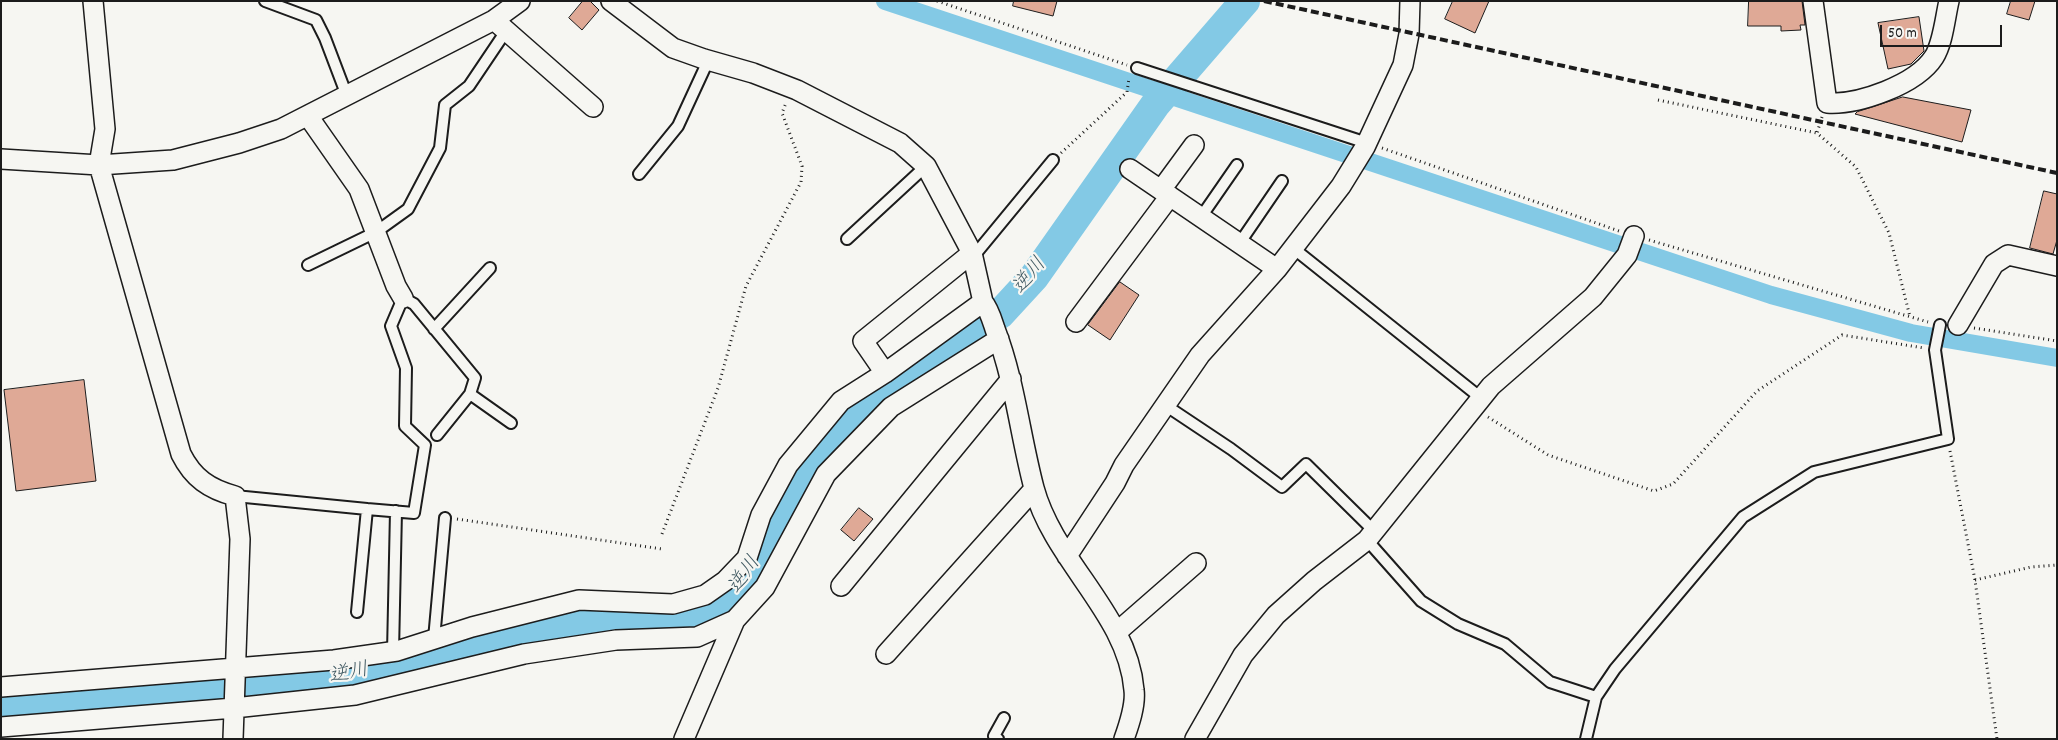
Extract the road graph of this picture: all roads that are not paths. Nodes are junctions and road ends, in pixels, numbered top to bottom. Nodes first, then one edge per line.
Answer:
1 (93, 1) edge
2 (265, 1) edge
3 (520, 1) edge
4 (611, 1) edge
5 (1410, 1) edge
6 (1813, 1) edge
7 (1949, 1) edge
8 (500, 25) junction
9 (708, 61) junction
10 (1137, 68) road end
11 (347, 96) junction
12 (593, 107) dead end
13 (308, 116) junction
14 (1194, 145) dead end
15 (1366, 145) junction
16 (1, 159) edge
17 (1053, 160) road end
18 (99, 164) junction
19 (1237, 165) dead end
20 (926, 166) junction
21 (1130, 168) dead end
22 (639, 174) dead end
23 (1282, 181) dead end
24 (1166, 193) junction
25 (1201, 217) junction
26 (376, 232) junction
27 (846, 240) dead end
28 (1239, 244) junction
29 (1631, 244) road end
30 (1293, 248) junction
31 (972, 255) junction
32 (308, 265) dead end
33 (2057, 266) edge
34 (490, 268) dead end
35 (1277, 269) junction
36 (403, 298) junction
37 (985, 304) junction
38 (1076, 322) dead end
39 (1945, 327) joint
40 (434, 329) junction
41 (997, 333) junction
42 (885, 373) junction
43 (1011, 379) junction
44 (470, 394) junction
45 (1477, 402) junction
46 (1165, 405) junction
47 (511, 423) dead end
48 (437, 435) dead end
49 (1034, 488) junction
50 (235, 496) junction
51 (367, 509) junction
52 (396, 512) junction
53 (445, 518) road end
54 (1371, 536) junction
55 (1067, 556) junction
56 (1196, 563) dead end
57 (841, 586) dead end
58 (357, 612) dead end
59 (734, 620) junction
60 (1117, 632) junction
61 (434, 639) junction
62 (393, 652) junction
63 (886, 654) dead end
64 (235, 674) junction
65 (1, 687) edge
66 (1596, 696) junction
67 (235, 705) junction
68 (1004, 718) dead end
69 (1, 727) edge
70 (233, 739) edge
71 (684, 739) edge
72 (998, 739) edge
73 (1124, 739) edge
74 (1195, 739) edge
75 (1586, 739) edge

1 - 18 street
2 - 11 lane
3 - 8 street
4 - 9 street
5 - 15 street
6 - 7 street
8 - 11 street
8 - 12 street
8 - 26 lane
9 - 20 street
9 - 22 lane
10 - 15 lane
11 - 13 street
13 - 18 street
13 - 26 street
14 - 24 street
15 - 30 street
16 - 18 street
17 - 31 lane
18 - 50 street
19 - 25 lane
20 - 27 lane
20 - 31 street
21 - 24 street
23 - 28 lane
24 - 25 street
24 - 38 street
25 - 28 street
26 - 32 lane
26 - 36 street
28 - 35 street
29 - 45 street
30 - 35 street
30 - 45 lane
31 - 37 street
31 - 42 street
33 - 39 street
34 - 40 lane
35 - 46 street
36 - 40 lane
36 - 52 lane
37 - 41 street
37 - 42 street
39 - 66 lane
40 - 44 lane
41 - 43 street
41 - 59 street
42 - 61 street
43 - 49 street
43 - 57 street
44 - 47 lane
44 - 48 lane
45 - 54 street
46 - 54 lane
46 - 55 street
49 - 55 street
49 - 63 street
50 - 51 lane
50 - 64 street
51 - 52 lane
51 - 58 lane
52 - 62 lane
53 - 61 lane
54 - 66 lane
54 - 74 street
55 - 60 street
56 - 60 street
59 - 67 street
59 - 71 street
60 - 73 street
61 - 62 street
62 - 64 street
64 - 65 street
64 - 67 street
66 - 75 lane
67 - 69 street
67 - 70 street
68 - 72 lane

